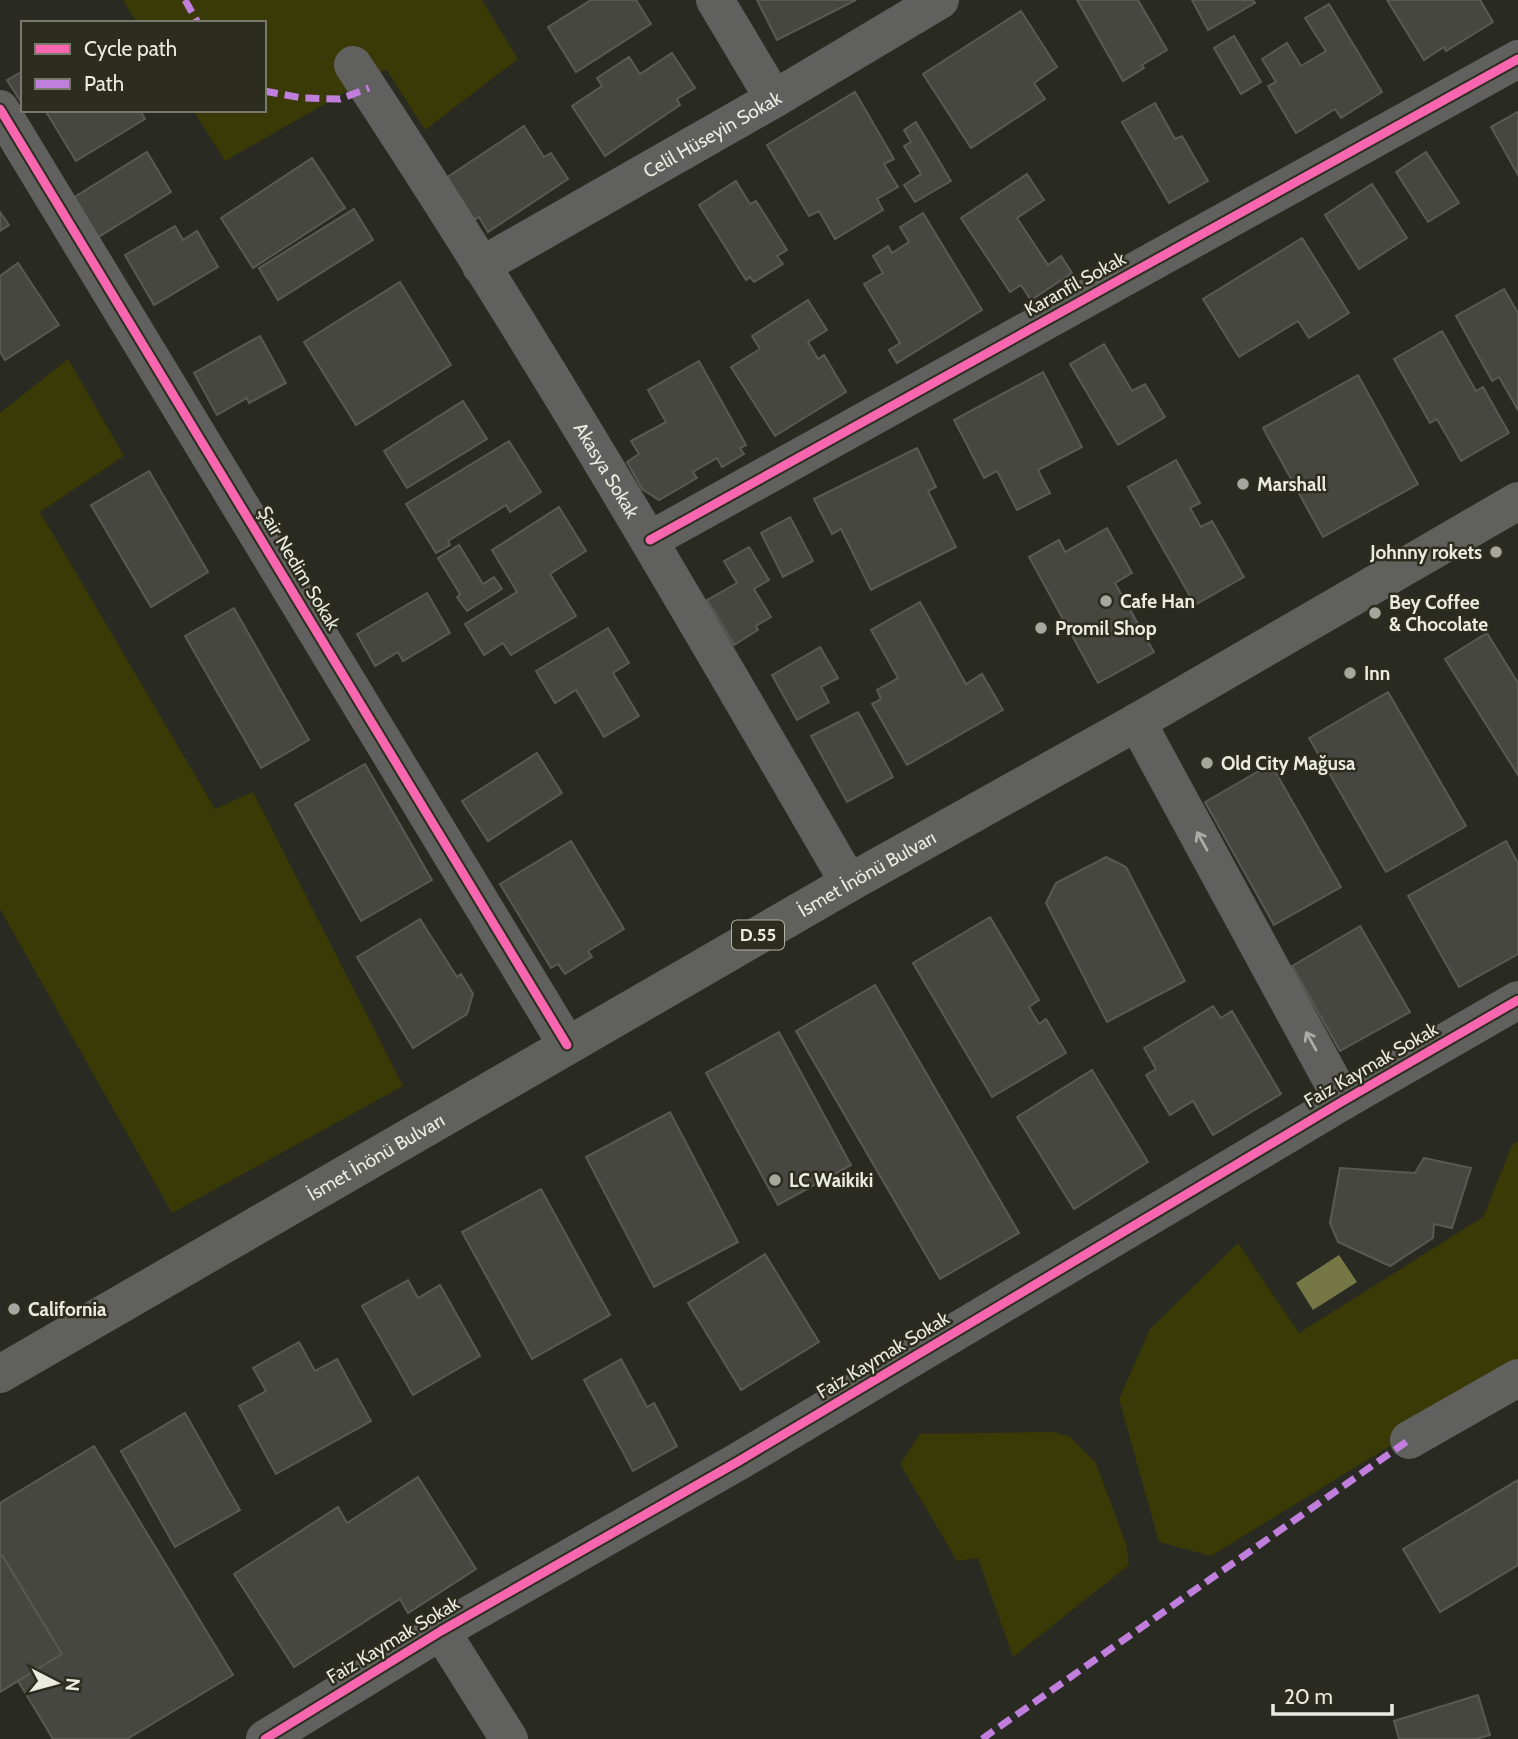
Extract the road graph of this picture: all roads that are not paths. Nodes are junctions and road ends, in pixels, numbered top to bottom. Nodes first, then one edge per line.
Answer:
1 (715, 0) edge
2 (940, 0) edge
3 (1518, 59) edge
4 (353, 65) dead end
5 (774, 99) junction
6 (0, 109) edge
7 (481, 266) junction
8 (1518, 501) edge
9 (650, 540) junction
10 (1137, 722) junction
11 (849, 883) junction
12 (1518, 1000) edge
13 (567, 1045) junction
14 (1343, 1101) junction
15 (0, 1373) edge
16 (1518, 1378) edge
17 (1409, 1440) dead end
18 (441, 1631) junction
19 (265, 1739) edge
20 (509, 1739) edge

1 - 5 street
2 - 5 street, Celil Hüseyin Sokak
3 - 9 street, Karanfil Sokak
4 - 7 street, Akasya Sokak
5 - 7 street, Celil Hüseyin Sokak
6 - 13 street, Şair Nedim Sokak
7 - 9 street, Akasya Sokak
8 - 10 main road, İsmet İnönü Bulvarı / D.55
9 - 11 street, Akasya Sokak
10 - 11 main road, İsmet İnönü Bulvarı / D.55
14 -> 10 street
11 - 13 main road, İsmet İnönü Bulvarı / D.55
12 - 14 street, Faiz Kaymak Sokak
13 - 15 main road, İsmet İnönü Bulvarı / D.55
14 - 18 street, Faiz Kaymak Sokak
16 - 17 street
18 - 19 street, Faiz Kaymak Sokak
18 - 20 street

